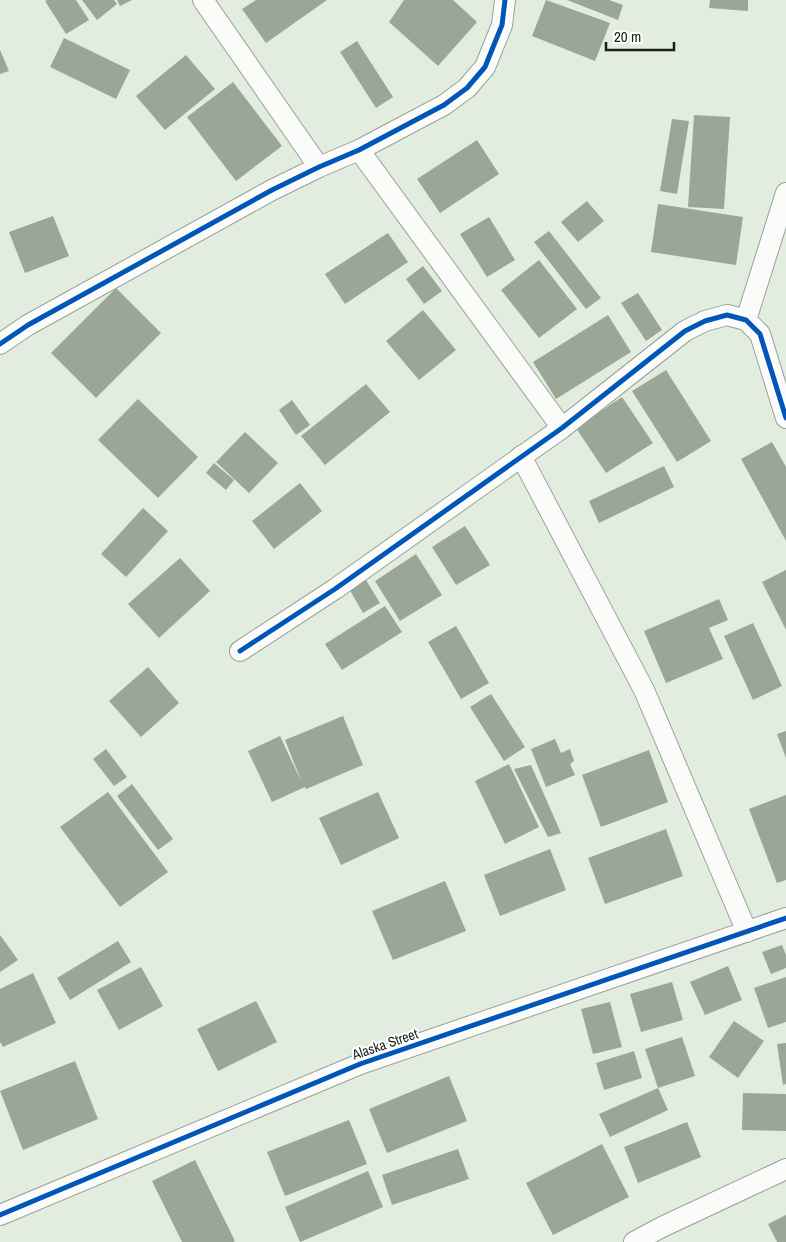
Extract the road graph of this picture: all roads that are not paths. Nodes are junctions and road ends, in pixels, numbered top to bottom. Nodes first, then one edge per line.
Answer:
1 (203, 0) edge
2 (505, 0) edge
3 (359, 150) junction
4 (319, 166) junction
5 (786, 193) edge
6 (746, 320) junction
7 (0, 344) edge
8 (786, 418) edge
9 (562, 428) junction
10 (521, 456) junction
11 (240, 651) dead end
12 (786, 918) edge
13 (747, 932) junction
14 (786, 1169) edge
15 (0, 1215) edge
16 (634, 1242) edge

1 - 4 street
2 - 3 street
3 - 4 street
3 - 9 street
4 - 7 street
5 - 6 street
6 - 8 street
6 - 9 street
9 - 10 street
10 - 11 street
10 - 13 street
12 - 13 street, Alaska Street
13 - 15 street, Alaska Street
14 - 16 street

